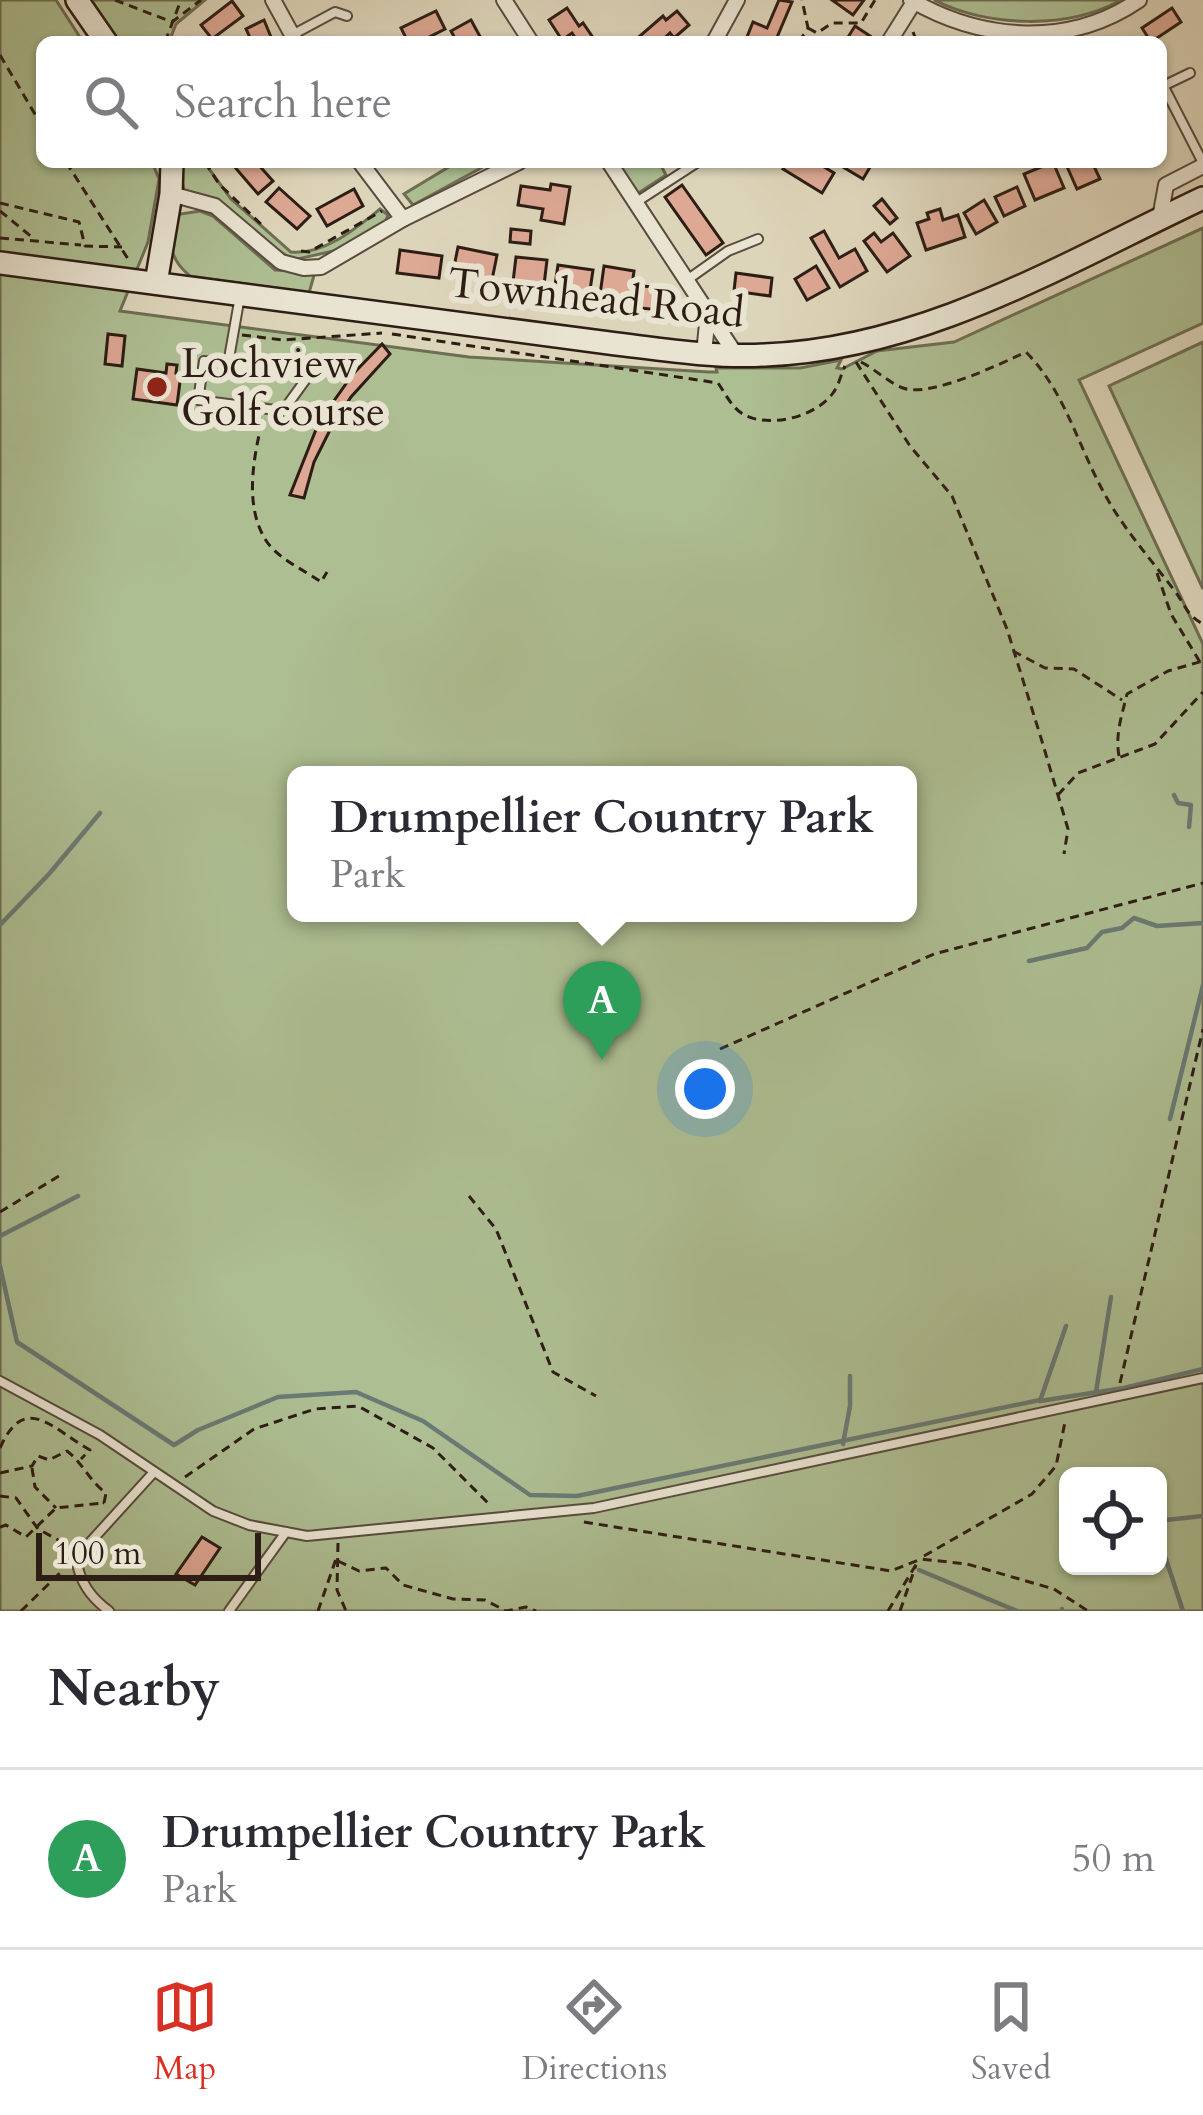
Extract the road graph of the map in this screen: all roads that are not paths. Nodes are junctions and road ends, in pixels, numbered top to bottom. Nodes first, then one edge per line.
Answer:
1 (77, 0) edge
2 (273, 0) edge
3 (504, 0) edge
4 (737, 0) edge
5 (913, 1) edge
6 (1137, 2) edge
7 (347, 16) dead end
8 (102, 36) edge
9 (293, 36) edge
10 (297, 36) edge
11 (527, 36) edge
12 (717, 36) edge
13 (893, 36) edge
14 (1190, 73) dead end
15 (1167, 84) edge
16 (1167, 97) edge
17 (1203, 165) edge
18 (172, 168) edge
19 (364, 168) edge
20 (507, 168) edge
21 (613, 168) edge
22 (688, 168) edge
23 (171, 194) junction
24 (1203, 198) edge
25 (634, 202) junction
26 (1160, 218) junction
27 (403, 219) junction
28 (758, 239) dead end
29 (0, 263) edge
30 (686, 280) junction
31 (149, 282) junction
32 (240, 294) junction
33 (708, 313) junction
34 (704, 354) junction
35 (736, 355) junction
36 (228, 364) junction
37 (1203, 1378) edge
38 (0, 1381) edge
39 (154, 1472) junction
40 (286, 1532) junction
41 (109, 1611) edge
42 (229, 1611) edge

1 - 8 street
2 - 9 street
3 - 11 street
4 - 12 street
5 - 6 street
5 - 13 street
7 - 10 lane
14 - 15 lane
16 - 17 lane
17 - 26 street
18 - 23 street
19 - 27 street
20 - 27 street
21 - 25 street
22 - 25 lane
23 - 27 street
23 - 31 street
24 - 26 street, Townhead Road
25 - 30 street
26 - 35 street, Townhead Road
28 - 30 lane
29 - 31 street, Townhead Road
30 - 33 street
31 - 32 street, Townhead Road
32 - 34 street, Townhead Road
32 - 36 lane
33 - 34 street
33 - 35 street
34 - 35 street, Townhead Road
36 - 36 lane
37 - 40 lane
38 - 39 lane
39 - 40 lane
39 - 41 lane
40 - 42 lane

